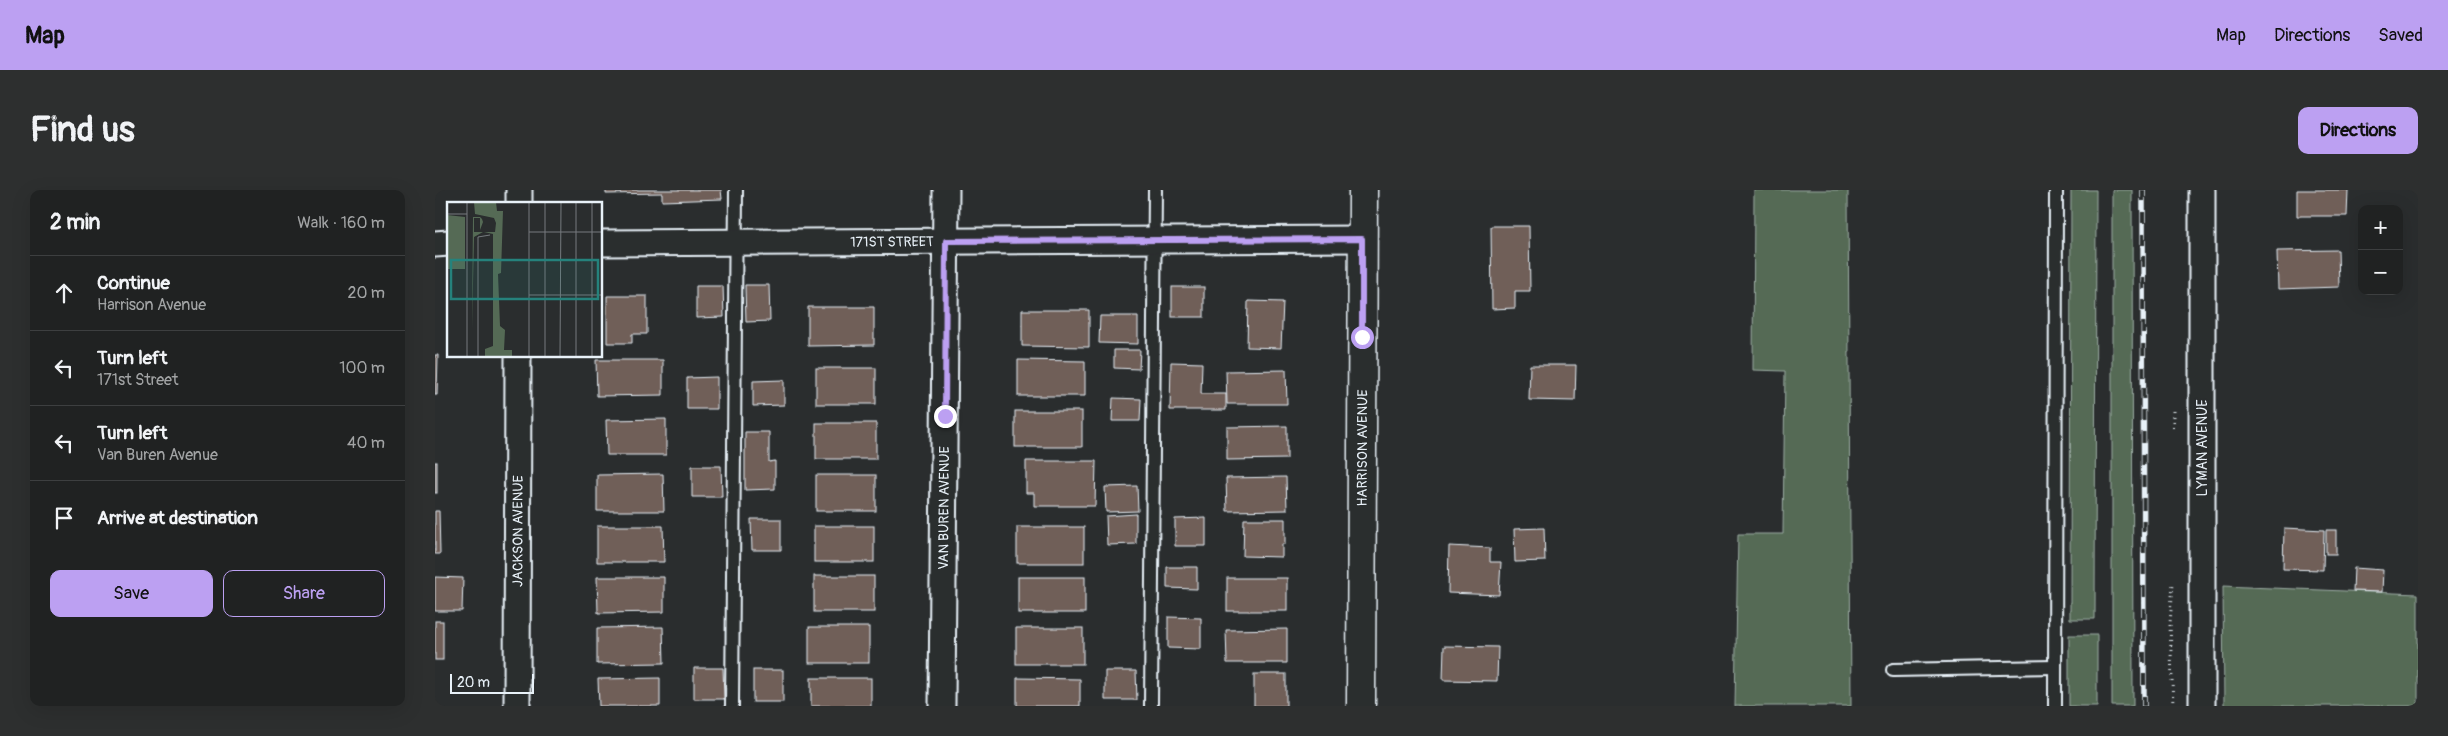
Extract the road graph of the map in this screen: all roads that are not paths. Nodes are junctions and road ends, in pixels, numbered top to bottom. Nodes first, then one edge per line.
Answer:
1 (736, 190) edge
2 (946, 190) edge
3 (1155, 190) edge
4 (1363, 190) edge
5 (2057, 190) edge
6 (2202, 190) edge
7 (1362, 239) junction
8 (1155, 240) junction
9 (946, 241) junction
10 (736, 242) junction
11 (603, 243) edge
12 (519, 358) edge
13 (2055, 667) junction
14 (1893, 670) dead end
15 (517, 706) edge
16 (732, 706) edge
17 (942, 706) edge
18 (1151, 706) edge
19 (1361, 706) edge
20 (2055, 706) edge
21 (2202, 706) edge

1 - 10 lane
2 - 9 street, VAN BUREN AVENUE
3 - 8 lane
4 - 7 street, HARRISON AVENUE
5 - 13 lane
6 - 21 street, LYMAN AVENUE
7 - 8 street, 171ST STREET
7 - 19 street, HARRISON AVENUE
8 - 9 street, 171ST STREET
8 - 18 lane
9 - 10 street, 171ST STREET
9 - 17 street, VAN BUREN AVENUE
10 - 11 street, 171ST STREET
10 - 16 lane
12 - 15 street, JACKSON AVENUE
13 - 14 lane
13 - 20 lane

